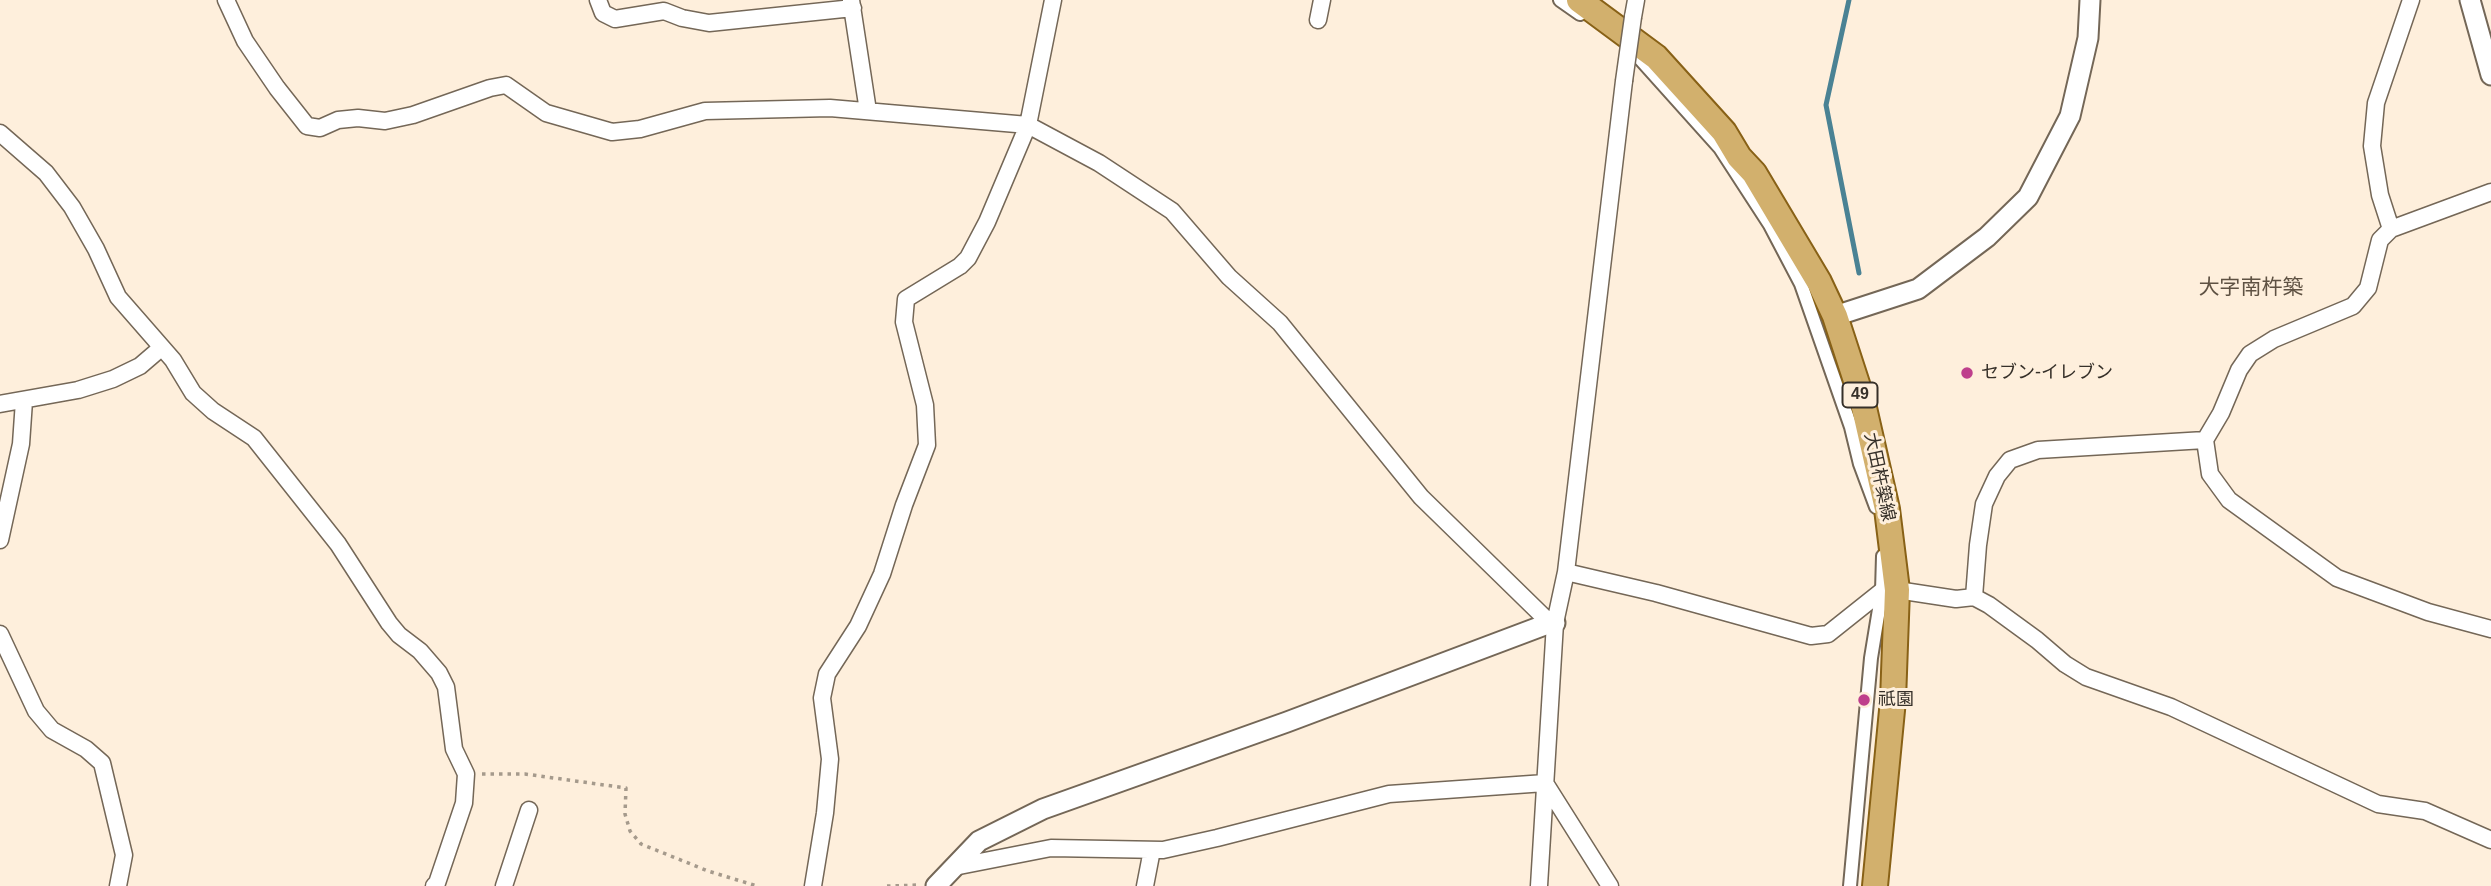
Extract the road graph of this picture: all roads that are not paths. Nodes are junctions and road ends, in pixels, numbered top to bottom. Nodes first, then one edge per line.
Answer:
1 (226, 0) edge
2 (598, 0) edge
3 (1053, 0) edge
4 (1322, 0) edge
5 (1560, 0) edge
6 (1579, 0) edge
7 (1636, 0) edge
8 (2090, 0) edge
9 (2411, 0) edge
10 (2470, 0) edge
11 (852, 4) edge
12 (658, 6) edge
13 (1318, 20) dead end
14 (2491, 75) edge
15 (868, 111) junction
16 (1028, 125) junction
17 (0, 133) edge
18 (2491, 192) edge
19 (2391, 229) junction
20 (1835, 316) junction
21 (161, 348) junction
22 (24, 401) junction
23 (0, 404) edge
24 (2206, 440) junction
25 (0, 540) edge
26 (1566, 572) junction
27 (1890, 591) junction
28 (1974, 597) junction
29 (1553, 624) junction
30 (2491, 629) edge
31 (0, 634) edge
32 (1545, 783) junction
33 (529, 810) dead end
34 (2491, 840) edge
35 (1152, 850) junction
36 (954, 867) junction
37 (437, 885) edge
38 (118, 886) edge
39 (504, 886) edge
40 (813, 886) edge
41 (936, 886) edge
42 (1145, 886) edge
43 (1539, 886) edge
44 (1610, 886) edge
45 (1850, 886) edge
46 (1875, 886) edge

1 - 15 street
2 - 12 street
3 - 16 street
4 - 13 street
5 - 27 street
6 - 20 main road, 大田杵築線 / 49
7 - 26 street, bridge
8 - 20 street
9 - 19 street
10 - 14 street
11 - 12 street
11 - 15 street
15 - 16 street
16 - 29 street
16 - 40 street
17 - 21 street
18 - 19 street
19 - 24 street
20 - 27 main road, 大田杵築線 / 49
21 - 22 street
21 - 37 street
22 - 23 street
22 - 25 street
24 - 28 street
24 - 30 street
26 - 27 street
26 - 29 street
27 - 28 street
27 - 45 street
27 - 46 main road, 大田杵築線 / 49
28 - 34 street
29 - 32 street
29 - 36 street
31 - 38 street
32 - 35 street
32 - 43 street
32 - 44 street
33 - 39 street
35 - 36 street
35 - 42 street
36 - 41 street

